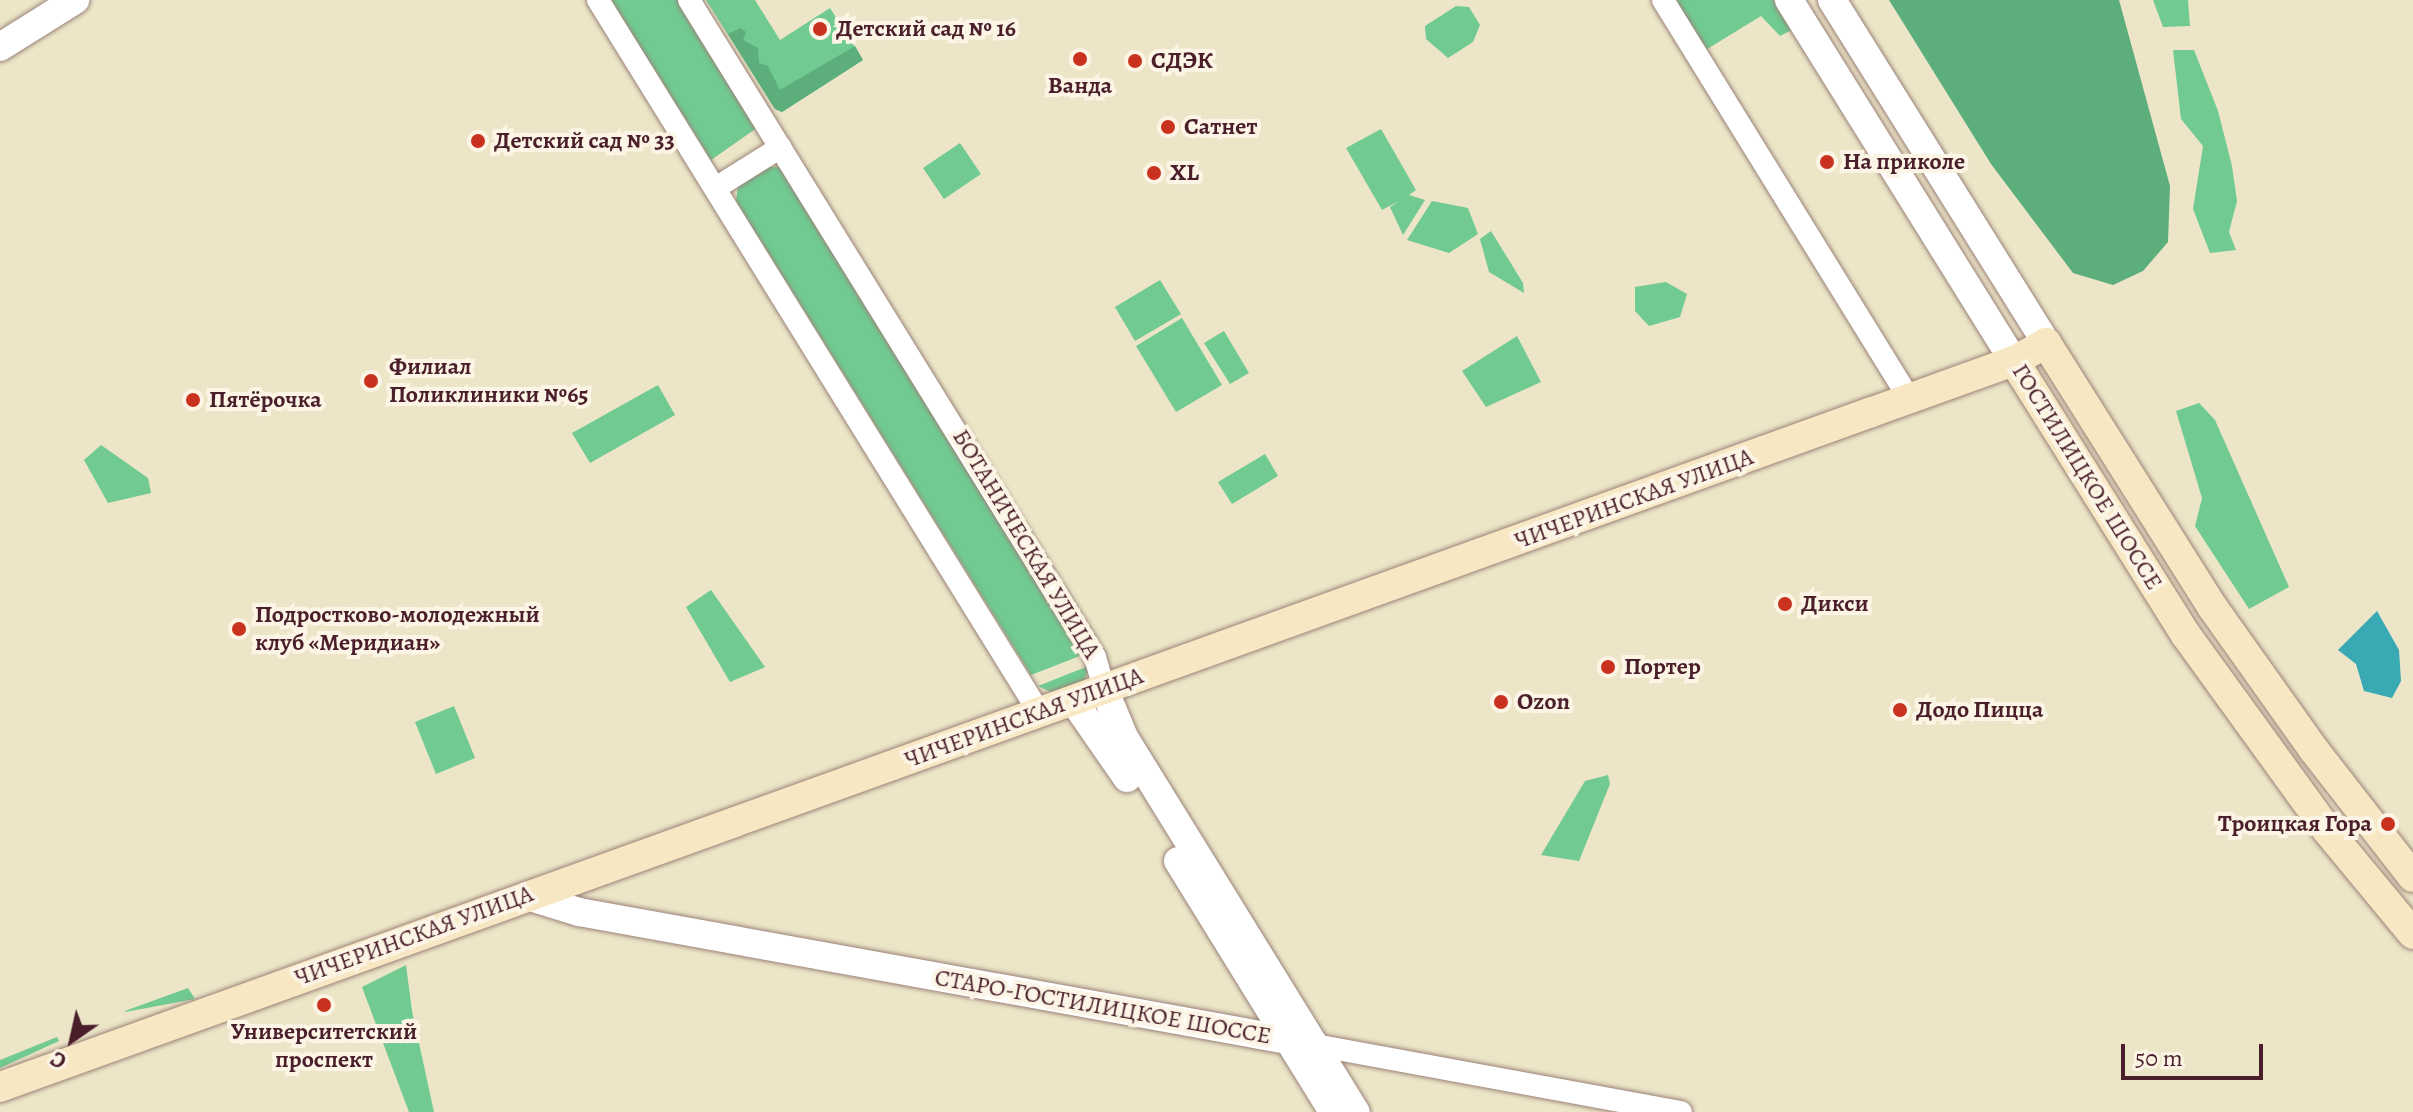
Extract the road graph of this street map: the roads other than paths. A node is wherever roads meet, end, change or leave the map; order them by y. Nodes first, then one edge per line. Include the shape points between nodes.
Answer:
1 (75, 0) edge
2 (598, 0) edge
3 (689, 0) edge
4 (1663, 0) edge
5 (1789, 0) edge
6 (1832, 0) edge
7 (0, 47) edge
8 (781, 147) junction
9 (717, 187) junction
10 (2046, 343) junction
11 (2014, 361) junction
12 (1909, 399) junction
13 (1104, 689) junction
14 (1073, 700) junction
15 (1039, 712) junction
16 (2413, 877) edge
17 (527, 896) junction
18 (2409, 922) edge
19 (1302, 1044) junction
20 (0, 1087) edge
21 (1333, 1112) edge
22 (1356, 1112) edge
23 (1681, 1112) edge

1 - 7 street
2 - 9 street
3 - 8 street, БОТАНИЧЕСКАЯ УЛИЦА
4 - 12 street
5 - 11 street, ГОСТИЛИЦКОЕ ШОССЕ
6 - 10 street, ГОСТИЛИЦКОЕ ШОССЕ
8 - 9 street
8 - 13 street, БОТАНИЧЕСКАЯ УЛИЦА via 1095,657
9 - 15 street
10 - 11 main road, ЧИЧЕРИНСКАЯ УЛИЦА
10 - 16 main road, ГОСТИЛИЦКОЕ ШОССЕ via 2213,608
11 - 12 main road, ЧИЧЕРИНСКАЯ УЛИЦА
11 - 18 main road, ГОСТИЛИЦКОЕ ШОССЕ via 2186,635 2327,830
12 - 13 main road, ЧИЧЕРИНСКАЯ УЛИЦА
13 - 14 main road, ЧИЧЕРИНСКАЯ УЛИЦА
13 - 19 street, БОТАНИЧЕСКАЯ УЛИЦА via 1124,737
14 - 15 main road, ЧИЧЕРИНСКАЯ УЛИЦА
14 - 19 street, БОТАНИЧЕСКАЯ УЛИЦА
15 - 17 main road, ЧИЧЕРИНСКАЯ УЛИЦА
17 - 19 street, СТАРО-ГОСТИЛИЦКОЕ ШОССЕ via 579,912
17 - 20 main road, ЧИЧЕРИНСКАЯ УЛИЦА
19 - 21 street, БОТАНИЧЕСКАЯ УЛИЦА
19 - 22 street, БОТАНИЧЕСКАЯ УЛИЦА
19 - 23 street, СТАРО-ГОСТИЛИЦКОЕ ШОССЕ

